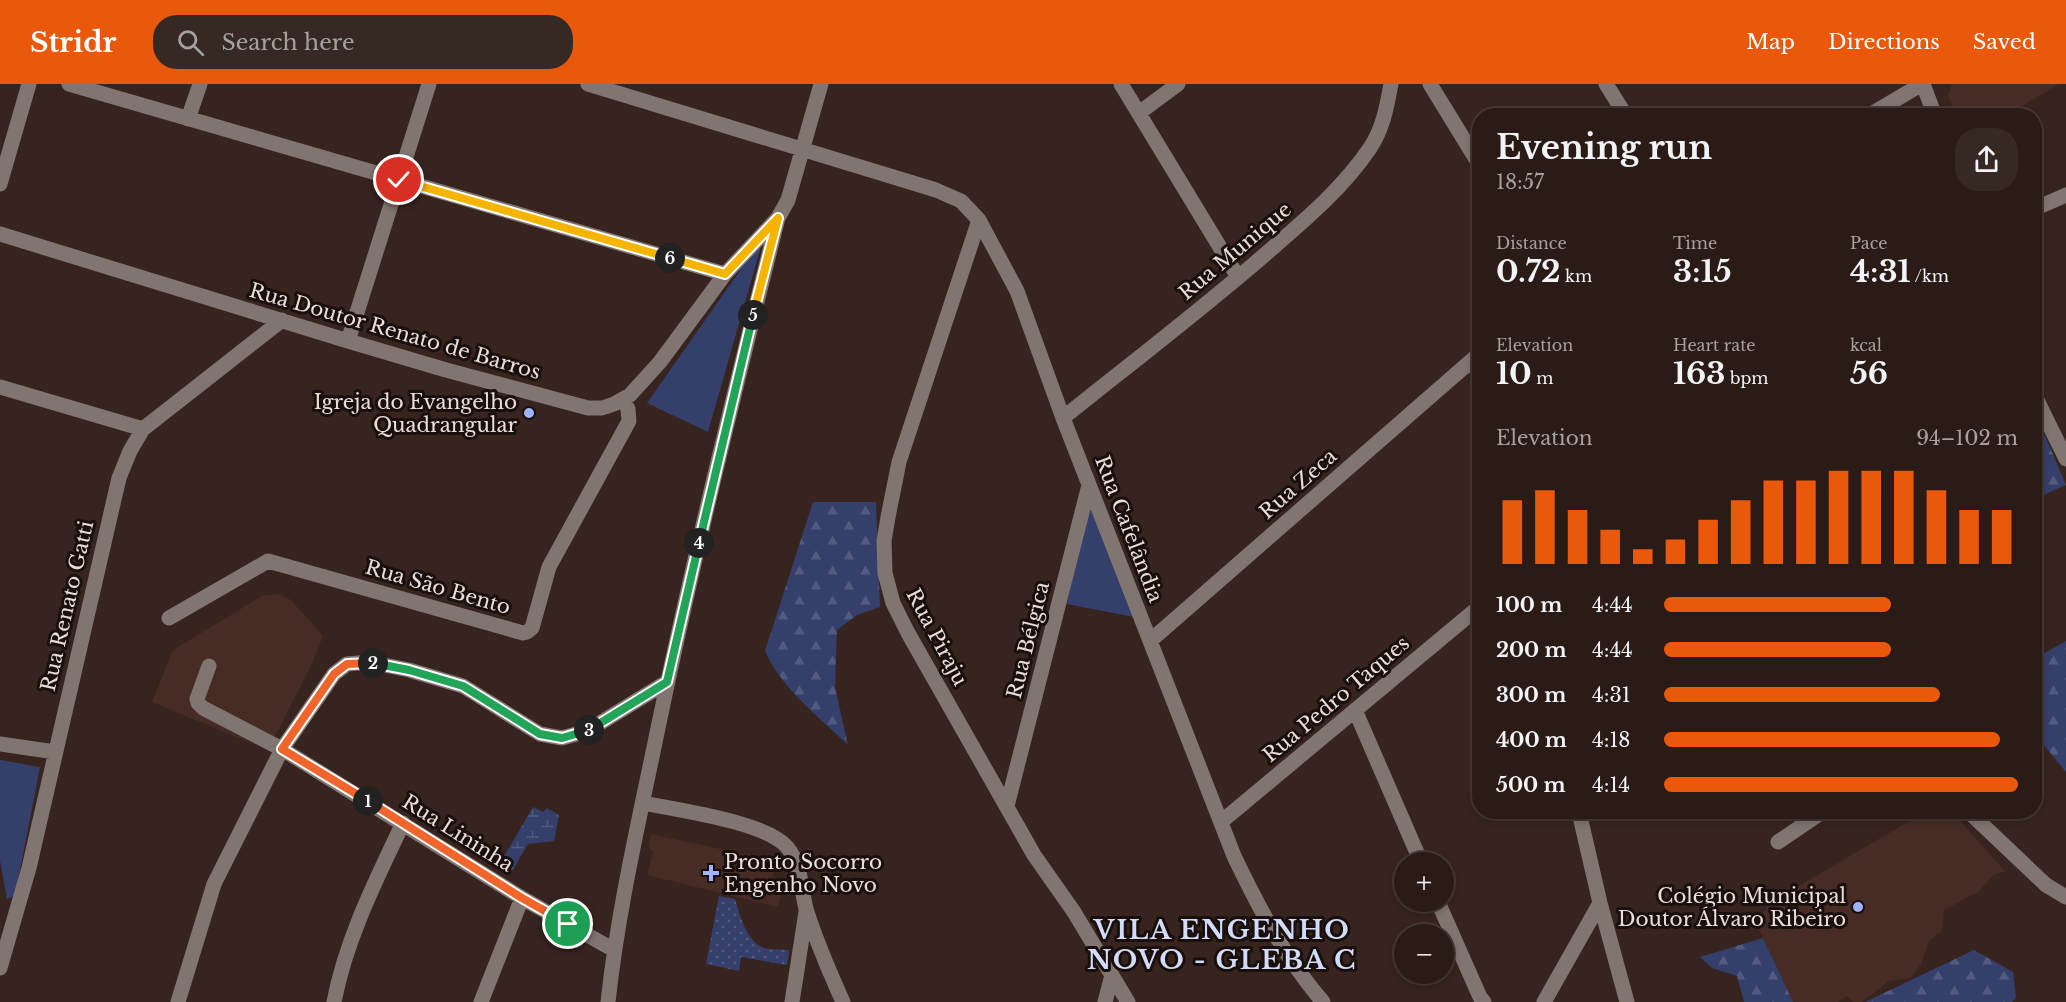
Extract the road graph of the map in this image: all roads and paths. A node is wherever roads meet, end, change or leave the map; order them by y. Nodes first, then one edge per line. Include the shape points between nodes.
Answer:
1 (29, 84) edge
2 (69, 84) edge
3 (200, 84) edge
4 (429, 84) edge
5 (588, 84) edge
6 (821, 84) edge
7 (1122, 84) edge
8 (1178, 84) edge
9 (1391, 84) edge
10 (1430, 84) edge
11 (1606, 84) edge
12 (1923, 84) edge
13 (1621, 108) edge
14 (1882, 108) edge
15 (1932, 108) edge
16 (1139, 114) junction
17 (188, 119) junction
18 (802, 150) junction
19 (1472, 153) edge
20 (399, 180) junction
21 (0, 184) edge
22 (2066, 195) edge
23 (2042, 206) edge
24 (778, 218) junction
25 (979, 220) junction
26 (0, 234) edge
27 (725, 274) junction
28 (1238, 277) junction
29 (282, 320) junction
30 (348, 341) junction
31 (1472, 359) edge
32 (0, 387) edge
33 (623, 400) junction
34 (2042, 410) edge
35 (1063, 418) junction
36 (143, 429) junction
37 (2066, 459) edge
38 (1089, 485) junction
39 (1472, 613) edge
40 (169, 618) dead end
41 (1150, 641) junction
42 (209, 666) dead end
43 (667, 682) junction
44 (1355, 711) junction
45 (0, 744) edge
46 (282, 749) junction
47 (55, 752) junction
48 (643, 803) junction
49 (1007, 806) junction
50 (1581, 819) edge
51 (1812, 819) edge
52 (1976, 819) edge
53 (1221, 822) junction
54 (404, 823) junction
55 (1778, 842) dead end
56 (1417, 852) edge
57 (2066, 897) edge
58 (522, 898) junction
59 (1600, 903) junction
60 (806, 909) junction
61 (1442, 912) edge
62 (614, 950) junction
63 (0, 968) edge
64 (1112, 975) junction
65 (178, 1002) edge
66 (334, 1002) edge
67 (481, 1002) edge
68 (608, 1002) edge
69 (792, 1002) edge
70 (843, 1002) edge
71 (1105, 1002) edge
72 (1128, 1002) edge
73 (1323, 1002) edge
74 (1484, 1002) edge
75 (1544, 1002) edge
76 (1627, 1002) edge

1 - 21 street
2 - 17 street
3 - 17 street
4 - 20 street
5 - 18 street, Rua Cafelândia
6 - 18 street
7 - 16 street
8 - 16 street
9 - 28 street, Rua Munique via 1380,130 1346,180
10 - 19 street
11 - 13 street
12 - 14 street
12 - 15 street
16 - 28 street
17 - 20 street
18 - 24 street via 788,200
18 - 25 street, Rua Cafelândia via 936,190 961,201
20 - 27 street
20 - 30 street
22 - 23 street
24 - 27 street, Rua Doutor Renato de Barros
24 - 43 street
25 - 35 street, Rua Cafelândia via 1017,291
25 - 49 street, Rua Piraju via 899,462 884,541 885,573 893,603 908,633
26 - 29 street, Rua Doutor Renato de Barros
27 - 33 street, Rua Doutor Renato de Barros via 653,371
28 - 35 street, Rua Munique
29 - 30 street, Rua Doutor Renato de Barros
29 - 36 street, Rua Renato Gatti
30 - 33 street, Rua Doutor Renato de Barros via 588,408 602,408
31 - 41 street, Rua Zeca
32 - 36 street
33 - 40 street, Rua São Bento via 629,421 549,567 532,628 527,632 268,561
34 - 37 street
35 - 38 street, Rua Cafelândia
36 - 47 street, Rua Renato Gatti via 119,478
38 - 41 street, Rua Cafelândia
38 - 49 street, Rua Bélgica
39 - 44 street, Rua Pedro Taques
41 - 53 street, Rua Cafelândia
42 - 46 street, Rua Lininha via 198,703
43 - 46 street via 587,731 562,738 540,734 463,686 370,662 347,664 334,674
43 - 48 street
44 - 53 street, Rua Pedro Taques
44 - 56 street
45 - 47 street
46 - 54 street, Rua Lininha
46 - 65 street via 214,884
47 - 63 street, Rua Renato Gatti via 29,868
48 - 60 street via 770,834 786,846 796,861
48 - 62 street
49 - 64 street, Rua Piraju
50 - 59 street
51 - 55 street
52 - 57 street via 2046,885
53 - 73 street, Rua Cafelândia via 1262,914
54 - 58 street, Rua Lininha
54 - 66 street via 365,905
58 - 62 street, Rua Lininha
58 - 67 street
59 - 75 street
59 - 76 street
60 - 69 street
60 - 70 street
61 - 74 street
62 - 68 street
64 - 71 street
64 - 72 street, Rua Piraju

